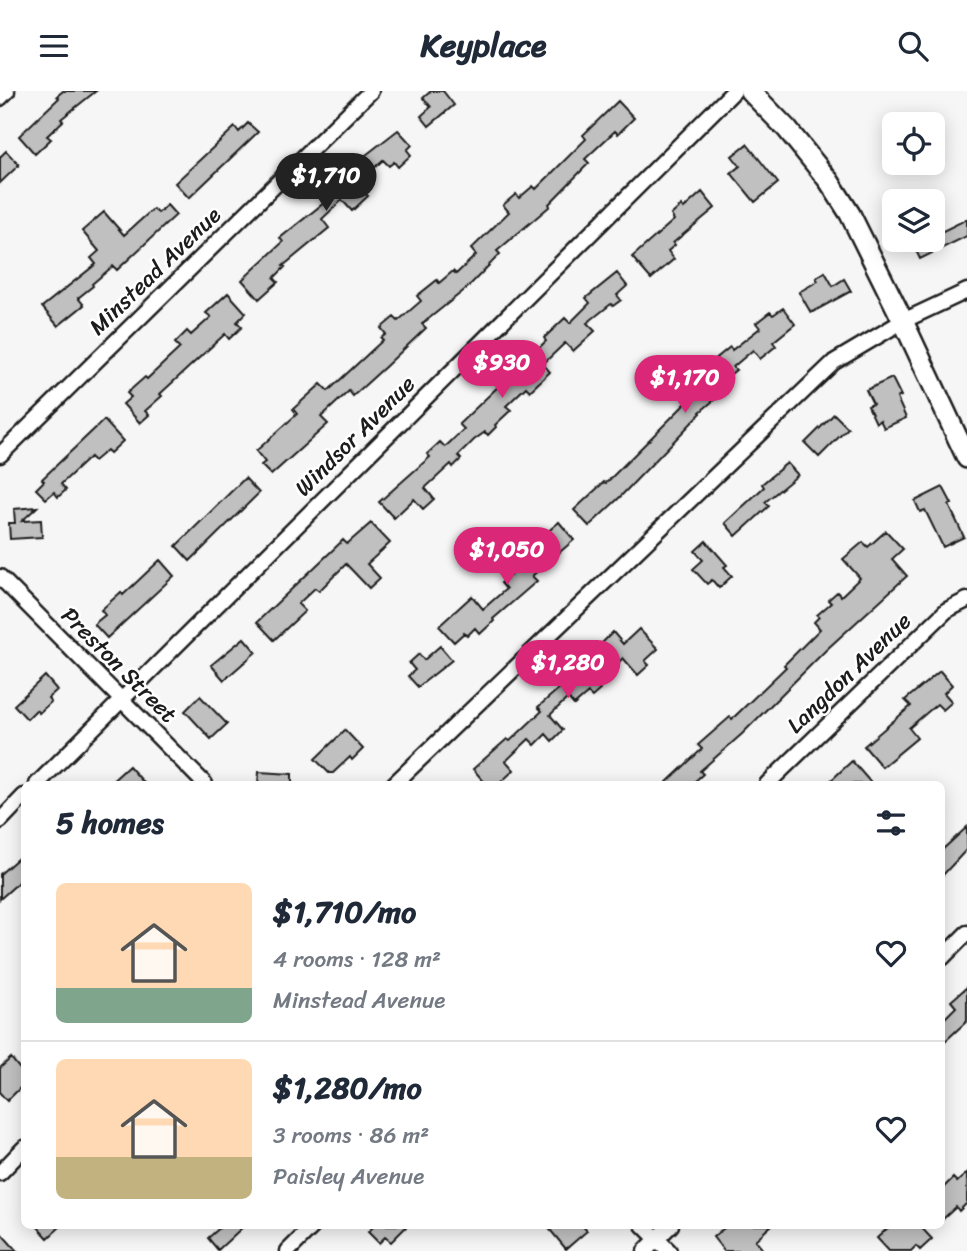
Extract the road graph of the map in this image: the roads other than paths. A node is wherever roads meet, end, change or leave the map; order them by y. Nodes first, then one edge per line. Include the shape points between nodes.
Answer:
1 (7, 91) edge
2 (371, 91) edge
3 (734, 91) edge
4 (750, 91) edge
5 (0, 97) edge
6 (967, 291) edge
7 (904, 321) junction
8 (0, 455) edge
9 (967, 457) edge
10 (0, 577) edge
11 (967, 600) edge
12 (122, 700) junction
13 (40, 781) edge
14 (202, 781) edge
15 (397, 781) edge
16 (770, 781) edge
17 (21, 799) edge
18 (0, 821) edge
19 (967, 933) edge
20 (945, 955) edge
21 (21, 1152) edge
22 (0, 1173) edge
23 (310, 1229) edge
24 (647, 1229) edge
25 (667, 1229) edge
26 (657, 1239) junction
27 (288, 1251) edge
28 (645, 1251) edge
29 (669, 1251) edge

1 - 5 street
2 - 8 street, Minstead Avenue
3 - 12 street, Windsor Avenue
4 - 7 street via 829,181
6 - 7 street
7 - 9 street
7 - 15 street via 834,362
10 - 12 street, Preston Street
11 - 16 street, Langdon Avenue via 947,610
12 - 13 street, Windsor Avenue
12 - 14 street, Preston Street
17 - 18 street
19 - 20 street
21 - 22 street
23 - 27 street
24 - 26 street
25 - 26 street
26 - 28 street
26 - 29 street

